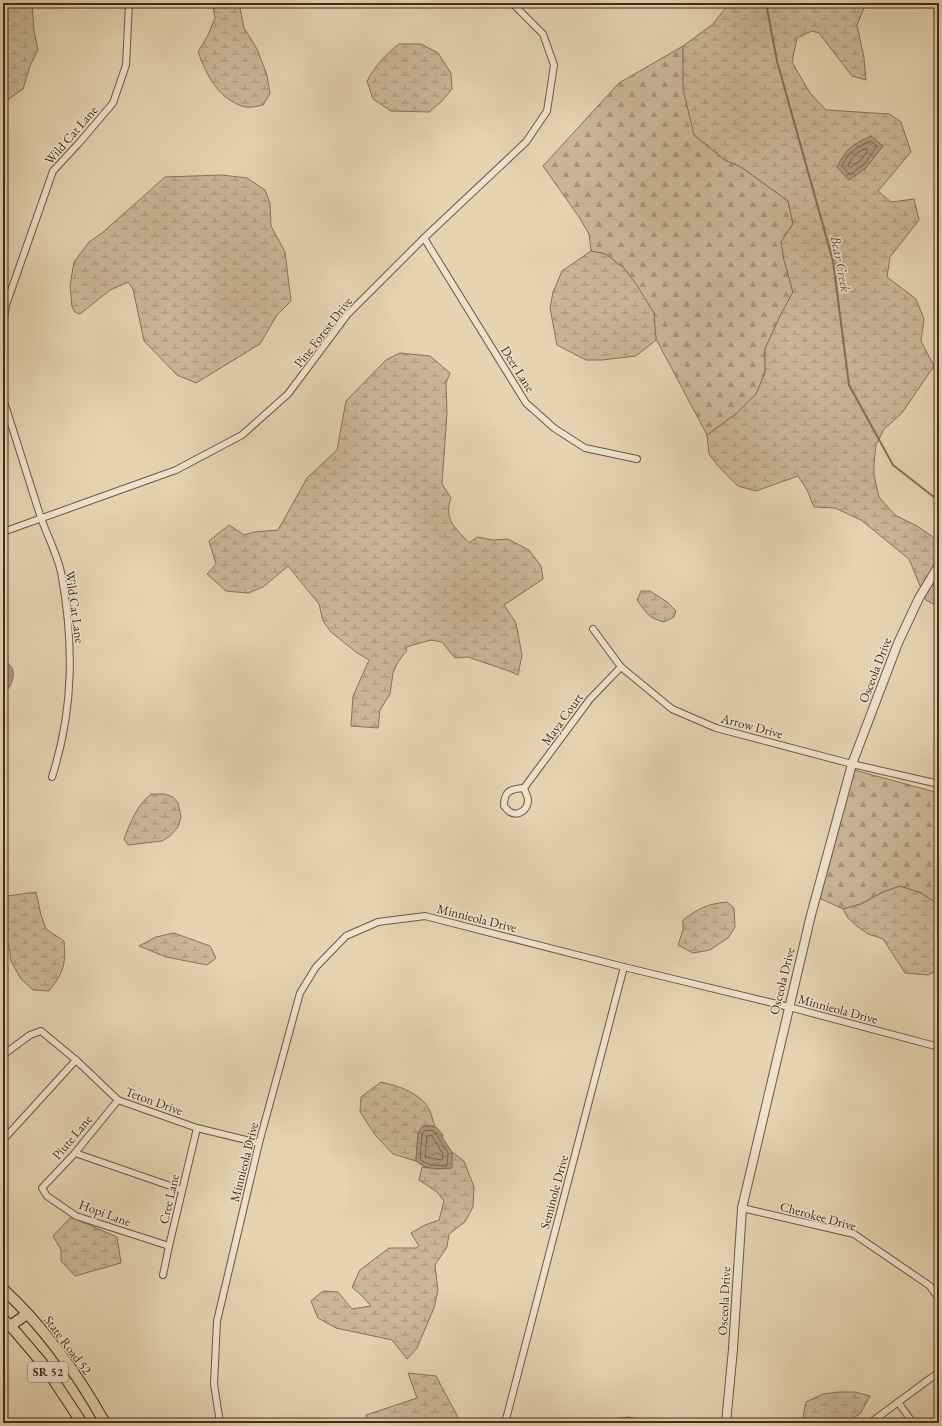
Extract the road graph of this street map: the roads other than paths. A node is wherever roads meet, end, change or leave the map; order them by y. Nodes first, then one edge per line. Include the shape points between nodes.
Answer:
1 (129, 3) edge
2 (512, 3) edge
3 (424, 238) junction
4 (3, 325) edge
5 (3, 399) edge
6 (637, 459) dead end
7 (42, 518) junction
8 (3, 532) edge
9 (939, 565) edge
10 (593, 629) dead end
11 (621, 667) junction
12 (852, 764) junction
13 (52, 777) dead end
14 (939, 784) edge
15 (524, 788) junction
16 (624, 967) junction
17 (789, 1007) junction
18 (939, 1047) edge
19 (3, 1055) edge
20 (76, 1060) junction
21 (118, 1100) junction
22 (197, 1128) junction
23 (3, 1140) edge
24 (259, 1143) junction
25 (75, 1153) junction
26 (42, 1188) joint
27 (182, 1190) junction
28 (742, 1208) junction
29 (169, 1246) junction
30 (163, 1275) dead end
31 (3, 1289) edge
32 (939, 1299) edge
33 (27, 1314) junction
34 (6, 1322) edge
35 (939, 1372) edge
36 (898, 1402) junction
37 (82, 1423) edge
38 (105, 1423) edge
39 (220, 1423) edge
40 (505, 1423) edge
41 (726, 1423) edge
42 (870, 1423) edge
43 (913, 1423) edge

1 - 4 street, Wild Cat Lane via 126,64 113,103 53,171 6,305
2 - 3 street, Pine Forest Drive via 543,34 554,65 547,111 526,142
3 - 6 street, Deer Lane via 526,403 554,428 585,448
3 - 7 street, Pine Forest Drive via 347,315 288,394 242,435 176,470
5 - 7 street, Wild Cat Lane
7 - 8 street, Pine Forest Drive
7 - 13 street, Wild Cat Lane via 61,571 71,663 63,738
9 - 12 street, Osceola Drive via 919,598 898,643
10 - 11 street, Arrow Drive
11 - 12 street, Arrow Drive via 672,708 716,728
11 - 15 street, Maya Court via 590,699
12 - 14 street, Arrow Drive
12 - 17 street, Osceola Drive
15 - 15 street via 528,800 527,807 516,814 509,812 504,806 504,796 515,788
16 - 17 street, Minnieola Drive
16 - 24 street, Minnieola Drive via 425,916 378,922 346,936 316,967 300,993
16 - 40 street, Seminole Drive
17 - 18 street, Minnieola Drive
17 - 28 street, Osceola Drive
19 - 20 street, Teton Drive via 30,1035 42,1031
20 - 21 street, Teton Drive
20 - 23 street
21 - 22 street, Teton Drive
21 - 25 street, Piute Lane
22 - 24 street, Teton Drive
22 - 27 street, Cree Lane
24 - 39 street, Minnieola Drive via 218,1321 214,1384
25 - 26 street, Piute Lane
25 - 27 street
26 - 29 street, Hopi Lane via 47,1196 76,1216
27 - 29 street, Cree Lane
28 - 32 street, Cherokee Drive via 854,1234 930,1286
28 - 41 street, Osceola Drive via 734,1343
29 - 30 street, Cree Lane
31 - 33 main road, State Road 52 / SR 52
33 - 34 main road
33 - 38 main road, State Road 52 / SR 52 via 60,1354
34 - 37 main road, SR 52 via 42,1364
35 - 36 street
36 - 42 street
36 - 43 street

